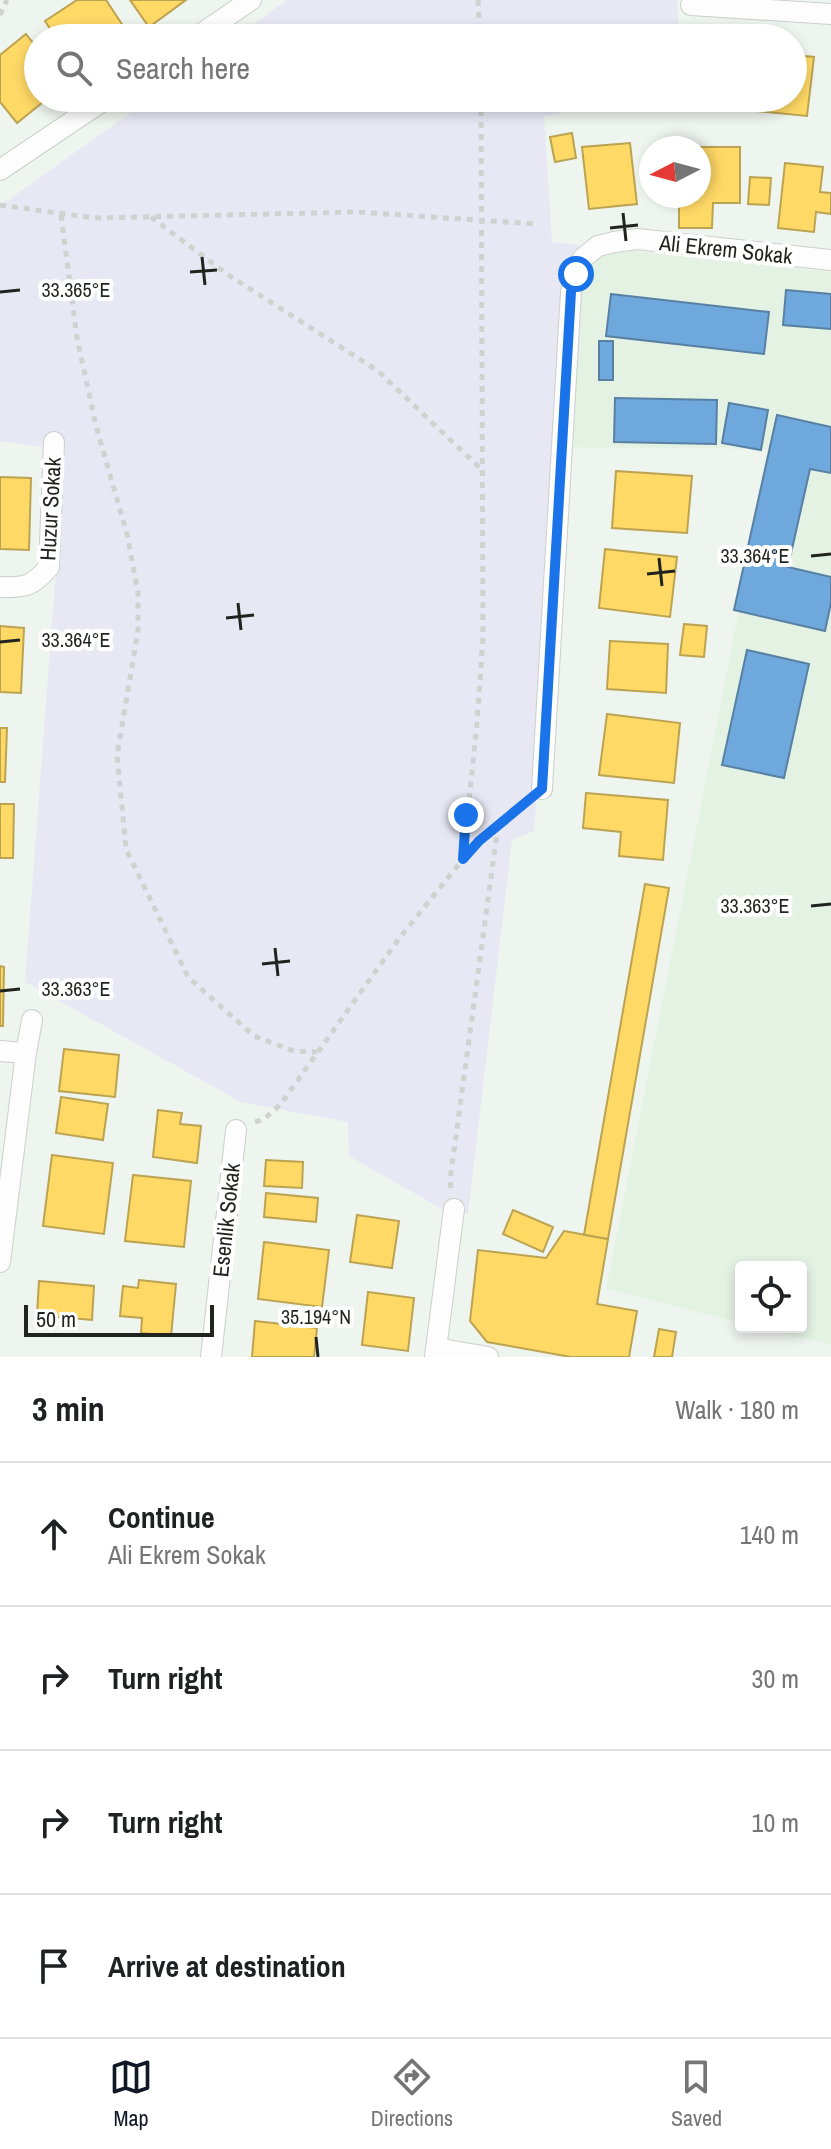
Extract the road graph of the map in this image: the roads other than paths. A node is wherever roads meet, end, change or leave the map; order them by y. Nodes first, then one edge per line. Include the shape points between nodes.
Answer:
1 (251, 0) edge
2 (691, 5) dead end
3 (831, 14) edge
4 (216, 24) edge
5 (86, 112) edge
6 (0, 170) edge
7 (831, 260) edge
8 (54, 442) dead end
9 (0, 587) edge
10 (542, 789) road end
11 (32, 1020) dead end
12 (0, 1051) edge
13 (26, 1053) junction
14 (236, 1130) road end
15 (454, 1209) road end
16 (0, 1262) edge
17 (436, 1353) edge
18 (211, 1357) edge
19 (488, 1357) edge

1 - 4 street
2 - 3 street
5 - 6 street
7 - 10 street, Ali Ekrem Sokak via 637,239 598,246 583,258 571,292
8 - 9 street, Huzur Sokak via 49,567 37,581 20,588
11 - 13 street
12 - 13 street
13 - 16 street
14 - 18 street, Esenlik Sokak
15 - 17 street
17 - 19 street

